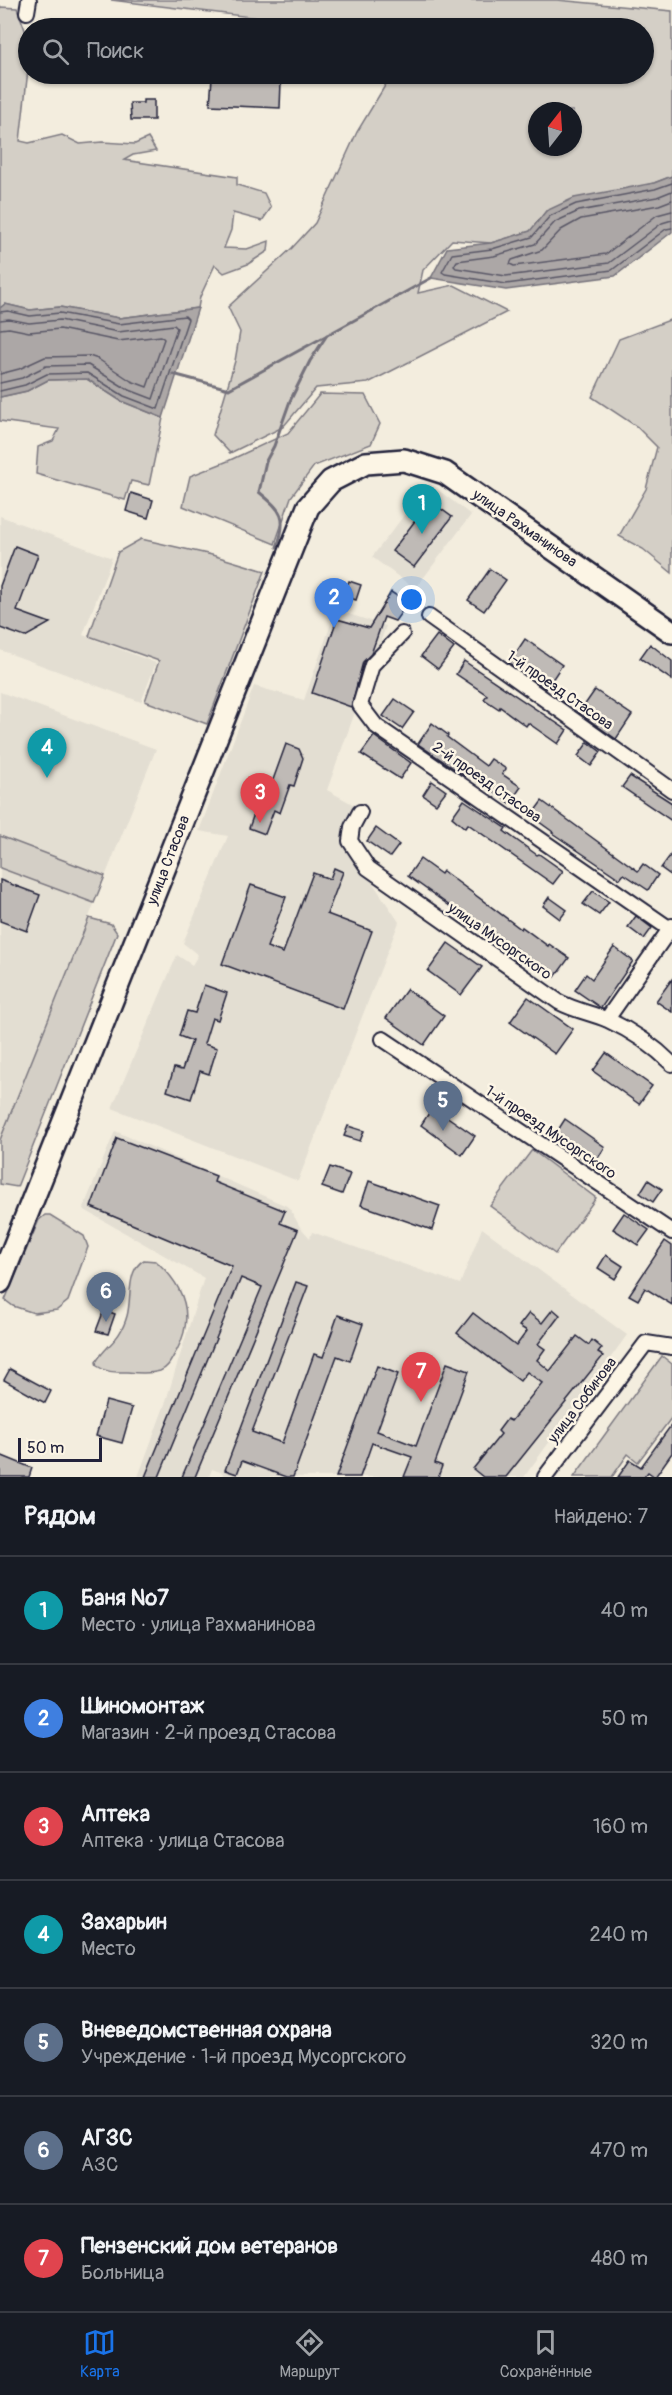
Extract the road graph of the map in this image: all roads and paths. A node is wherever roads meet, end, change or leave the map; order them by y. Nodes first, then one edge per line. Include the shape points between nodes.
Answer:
1 (366, 463) joint
2 (429, 617) dead end
3 (672, 632) edge
4 (402, 634) dead end
5 (672, 790) edge
6 (360, 812) dead end
7 (671, 928) edge
8 (607, 1020) junction
9 (383, 1039) dead end
10 (672, 1064) edge
11 (672, 1232) edge
12 (0, 1282) edge
13 (672, 1347) edge
14 (545, 1477) edge

1 - 3 main road, улица Рахманинова via 404,460 445,473
1 - 12 main road, улица Стасова via 331,482 308,507
2 - 5 street, 1-й проезд Стасова
4 - 7 street, 2-й проезд Стасова via 372,665 360,705 376,726
6 - 8 street, улица Мусоргского via 350,841 368,868 559,1002
7 - 8 street
8 - 10 street, улица Мусоргского via 648,1043
9 - 11 street, 1-й проезд Мусоргского
13 - 14 street, улица Собинова via 646,1343

